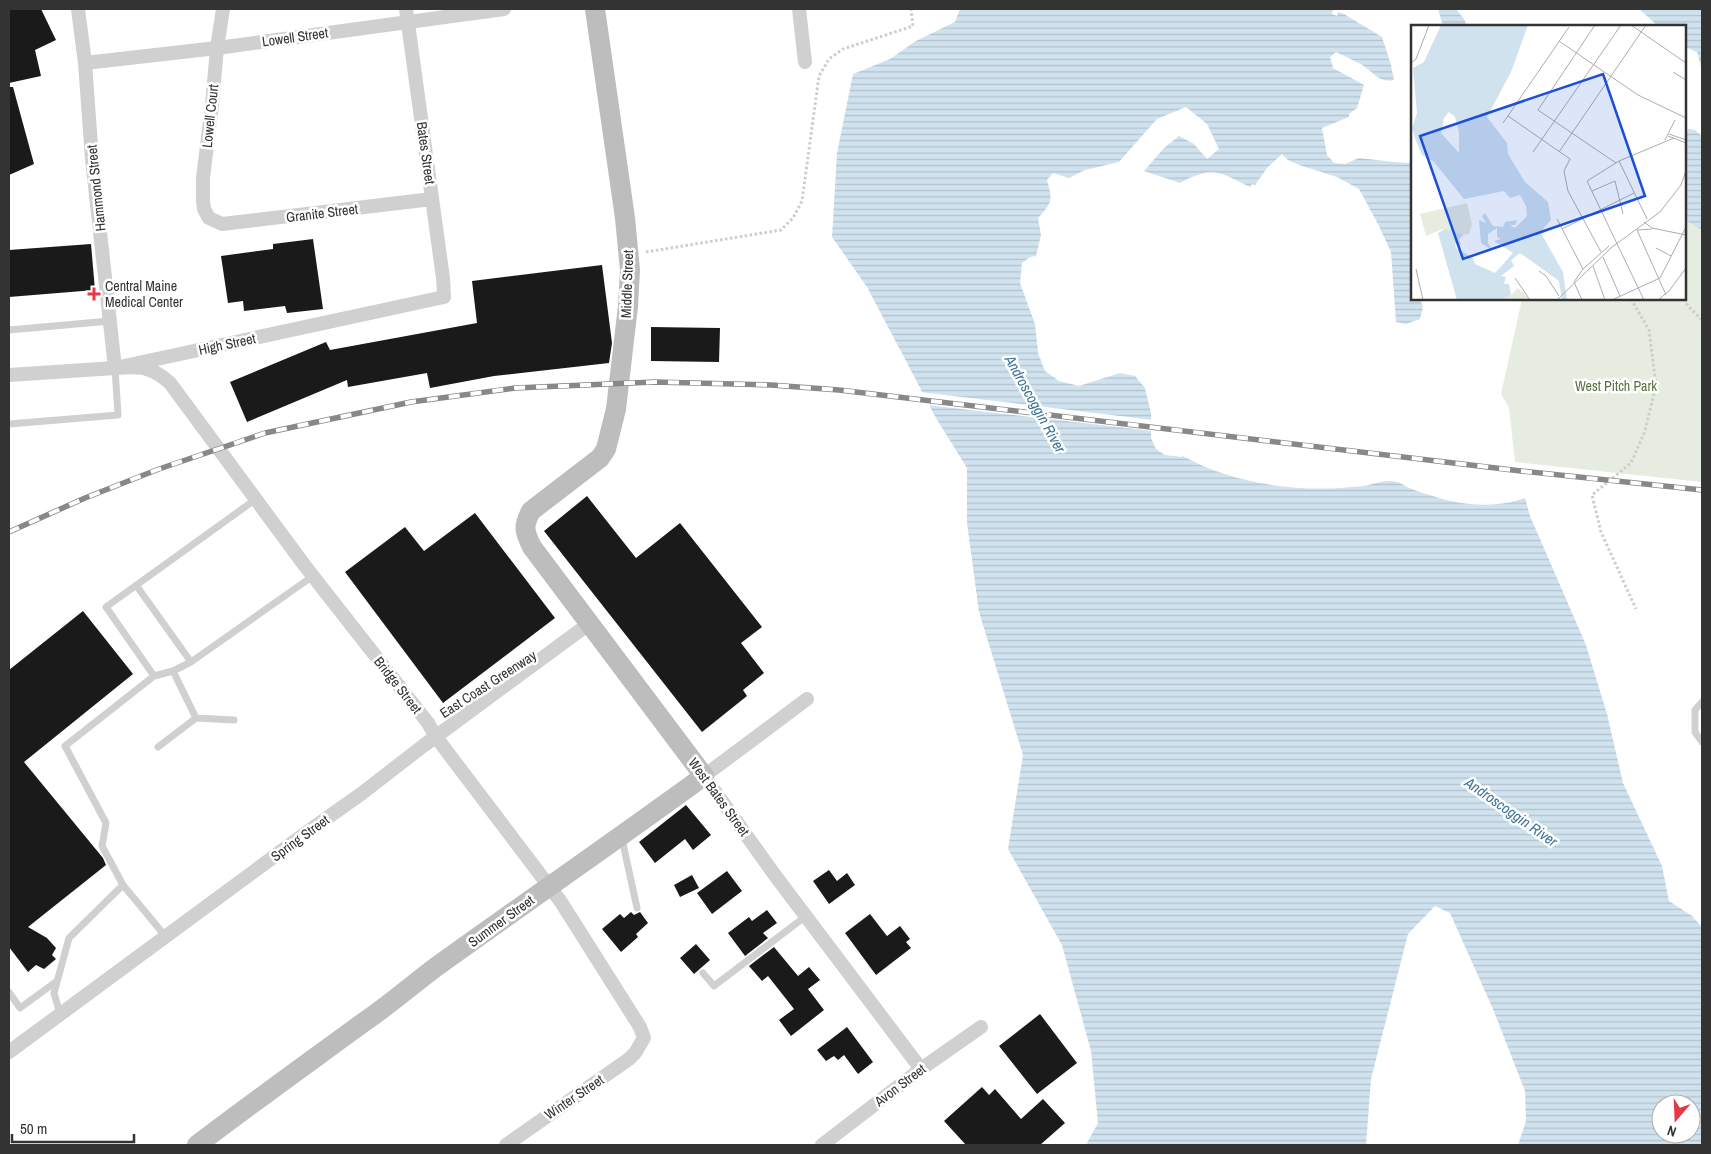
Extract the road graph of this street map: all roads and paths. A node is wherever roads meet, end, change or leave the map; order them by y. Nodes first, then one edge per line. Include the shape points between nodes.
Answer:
1 (78, 9) edge
2 (223, 9) edge
3 (504, 9) edge
4 (595, 9) edge
5 (799, 9) edge
6 (911, 9) edge
7 (407, 16) edge
8 (217, 48) junction
9 (805, 62) dead end
10 (85, 63) junction
11 (432, 199) junction
12 (211, 220) joint
13 (630, 255) junction
14 (444, 297) joint
15 (1632, 300) edge
16 (1685, 300) edge
17 (1702, 320) edge
18 (110, 321) junction
19 (9, 330) edge
20 (115, 368) junction
21 (9, 375) edge
22 (9, 424) edge
23 (256, 499) junction
24 (525, 522) joint
25 (313, 576) junction
26 (136, 585) junction
27 (1636, 609) dead end
28 (590, 623) junction
29 (191, 662) junction
30 (173, 671) junction
31 (154, 676) junction
32 (807, 699) dead end
33 (1702, 702) edge
34 (196, 718) junction
35 (234, 720) dead end
36 (436, 737) junction
37 (1702, 742) edge
38 (158, 747) dead end
39 (704, 776) junction
40 (622, 836) junction
41 (123, 885) junction
42 (549, 886) junction
43 (637, 908) dead end
44 (806, 916) junction
45 (166, 937) junction
46 (703, 973) dead end
47 (58, 980) junction
48 (9, 992) edge
49 (60, 1014) junction
50 (981, 1027) dead end
51 (640, 1045) joint
52 (9, 1052) edge
53 (921, 1069) junction
54 (197, 1145) edge
55 (506, 1145) edge
56 (822, 1145) edge

1 - 10 street, Hammond Street
2 - 8 street, Lowell Court
3 - 7 street, Lowell Street
4 - 13 street, Middle Street
5 - 9 street
6 - 13 path via 913,26 843,49 829,59 819,76 802,201 793,218 781,230
7 - 8 street, Lowell Street
7 - 11 street, Bates Street
8 - 10 street, Lowell Street
8 - 12 street, Lowell Court via 203,178 204,209
10 - 18 street, Hammond Street
11 - 12 street, Granite Street via 222,224
11 - 14 street, Bates Street
13 - 24 street, Middle Street via 628,306 616,409 606,448 600,458 531,511
14 - 20 street, High Street
15 - 27 path via 1649,330 1656,385 1645,431 1631,463 1592,495 1601,532
16 - 17 path
18 - 19 lane
18 - 20 street, Hammond Street
20 - 21 street, High Street
20 - 22 lane via 118,415
20 - 23 street, Bridge Street via 135,366 154,371 170,383
23 - 25 street, Bridge Street
23 - 26 lane
24 - 28 street, West Bates Street via 525,534 532,547
25 - 29 lane
25 - 36 street, Bridge Street
26 - 29 lane
26 - 31 lane via 106,607
28 - 36 street, Spring Street
28 - 39 street, West Bates Street
29 - 30 lane
30 - 31 lane
30 - 34 lane
31 - 41 lane via 65,746 106,823 102,846
32 - 39 street, Summer Street
33 - 37 lane via 1695,710 1695,732
34 - 35 lane
34 - 38 lane
36 - 42 street, Bridge Street
36 - 45 street, Spring Street
39 - 40 street, Summer Street
39 - 44 street, West Bates Street
40 - 42 street, Summer Street
40 - 43 lane
41 - 45 lane
41 - 47 lane via 69,938
42 - 51 street, Bridge Street via 640,1027 644,1038
42 - 54 street, Summer Street
44 - 46 lane via 714,986
44 - 53 street, West Bates Street
45 - 49 street, Spring Street
47 - 48 lane via 20,1008
47 - 49 lane via 54,993
49 - 52 street, Spring Street
50 - 53 street, Avon Street
51 - 55 street, Winter Street via 635,1053 606,1076
53 - 56 street, Avon Street

